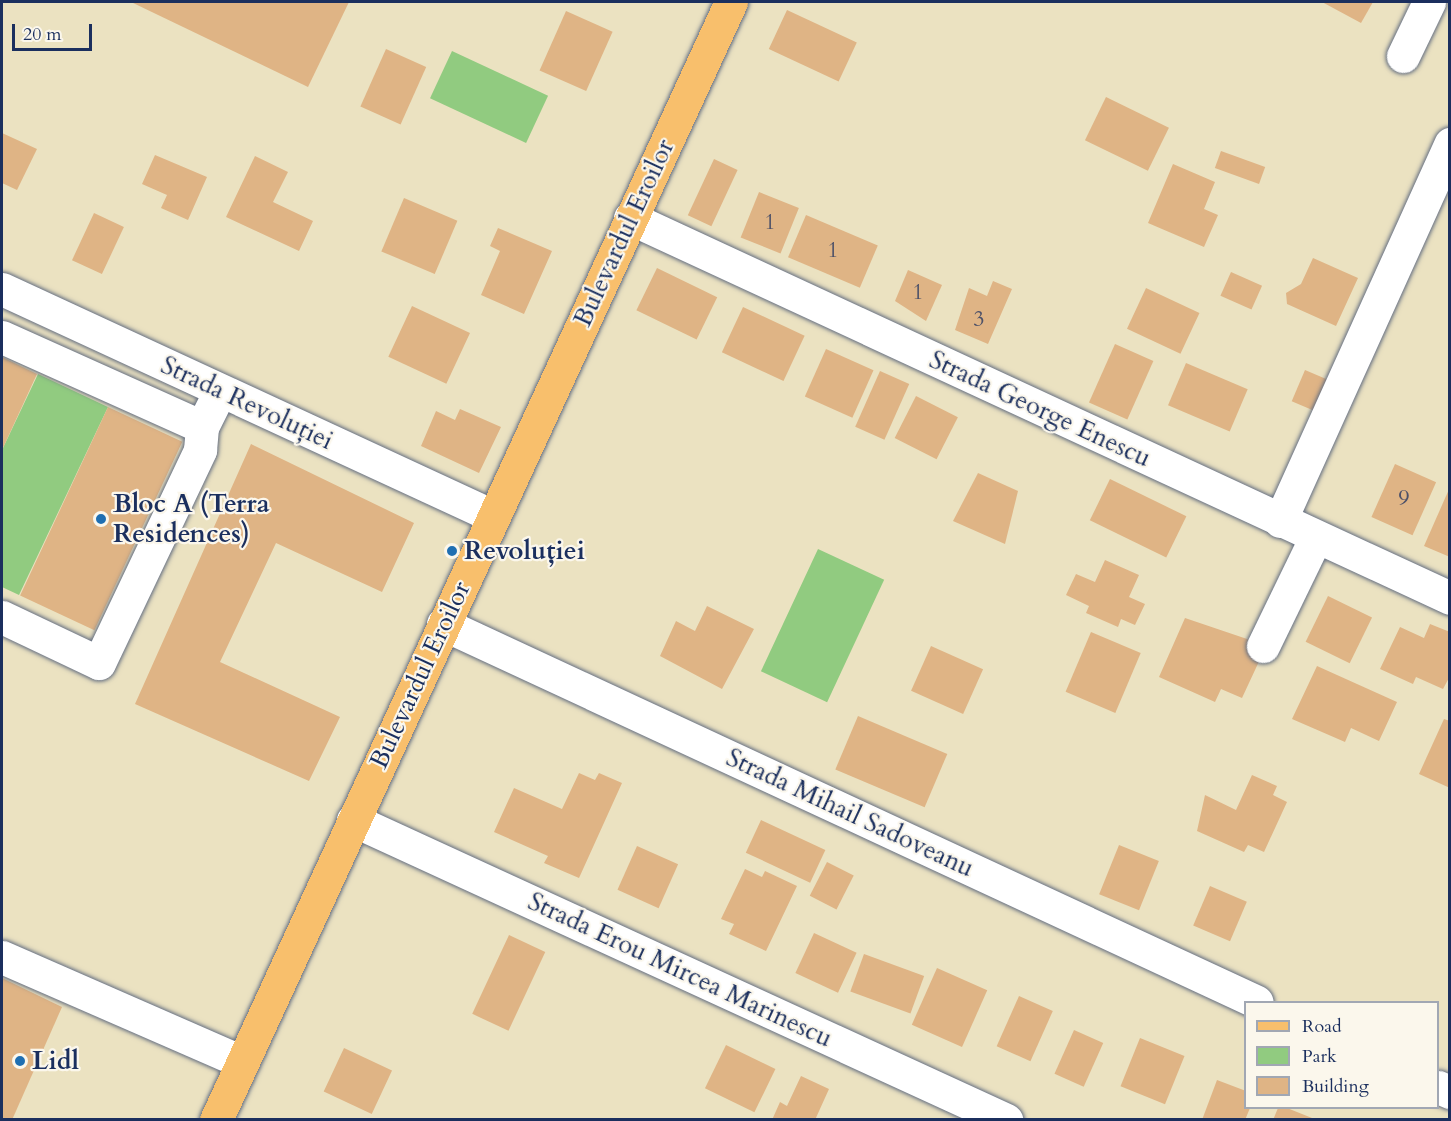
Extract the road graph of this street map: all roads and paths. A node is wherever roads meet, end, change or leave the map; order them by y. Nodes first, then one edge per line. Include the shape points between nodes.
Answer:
1 (731, 2) edge
2 (1429, 2) edge
3 (1403, 56) dead end
4 (1449, 144) edge
5 (630, 218) junction
6 (2, 290) edge
7 (2, 337) edge
8 (220, 392) junction
9 (202, 427) junction
10 (493, 516) junction
11 (1280, 521) junction
12 (1316, 537) junction
13 (1449, 598) edge
14 (2, 617) edge
15 (443, 624) junction
16 (1263, 646) dead end
17 (353, 820) junction
18 (2, 957) edge
19 (1255, 1001) edge
20 (242, 1062) junction
21 (216, 1119) edge
22 (1006, 1119) edge

1 - 5 main road, Bulevardul Eroilor
2 - 3 street
4 - 11 street
5 - 10 main road, Bulevardul Eroilor
5 - 11 street, Strada George Enescu
6 - 8 street, Strada Revoluției
7 - 9 street
8 - 9 street
8 - 10 street, Strada Revoluției
9 - 14 street via 200,450 99,663
10 - 15 main road, Bulevardul Eroilor
11 - 12 street, Strada George Enescu
12 - 13 street, Strada George Enescu
12 - 16 street
15 - 17 main road, Bulevardul Eroilor
15 - 19 street, Strada Mihail Sadoveanu
17 - 20 main road, Bulevardul Eroilor
17 - 22 street, Strada Erou Mircea Marinescu
18 - 20 street
20 - 21 main road, Bulevardul Eroilor

